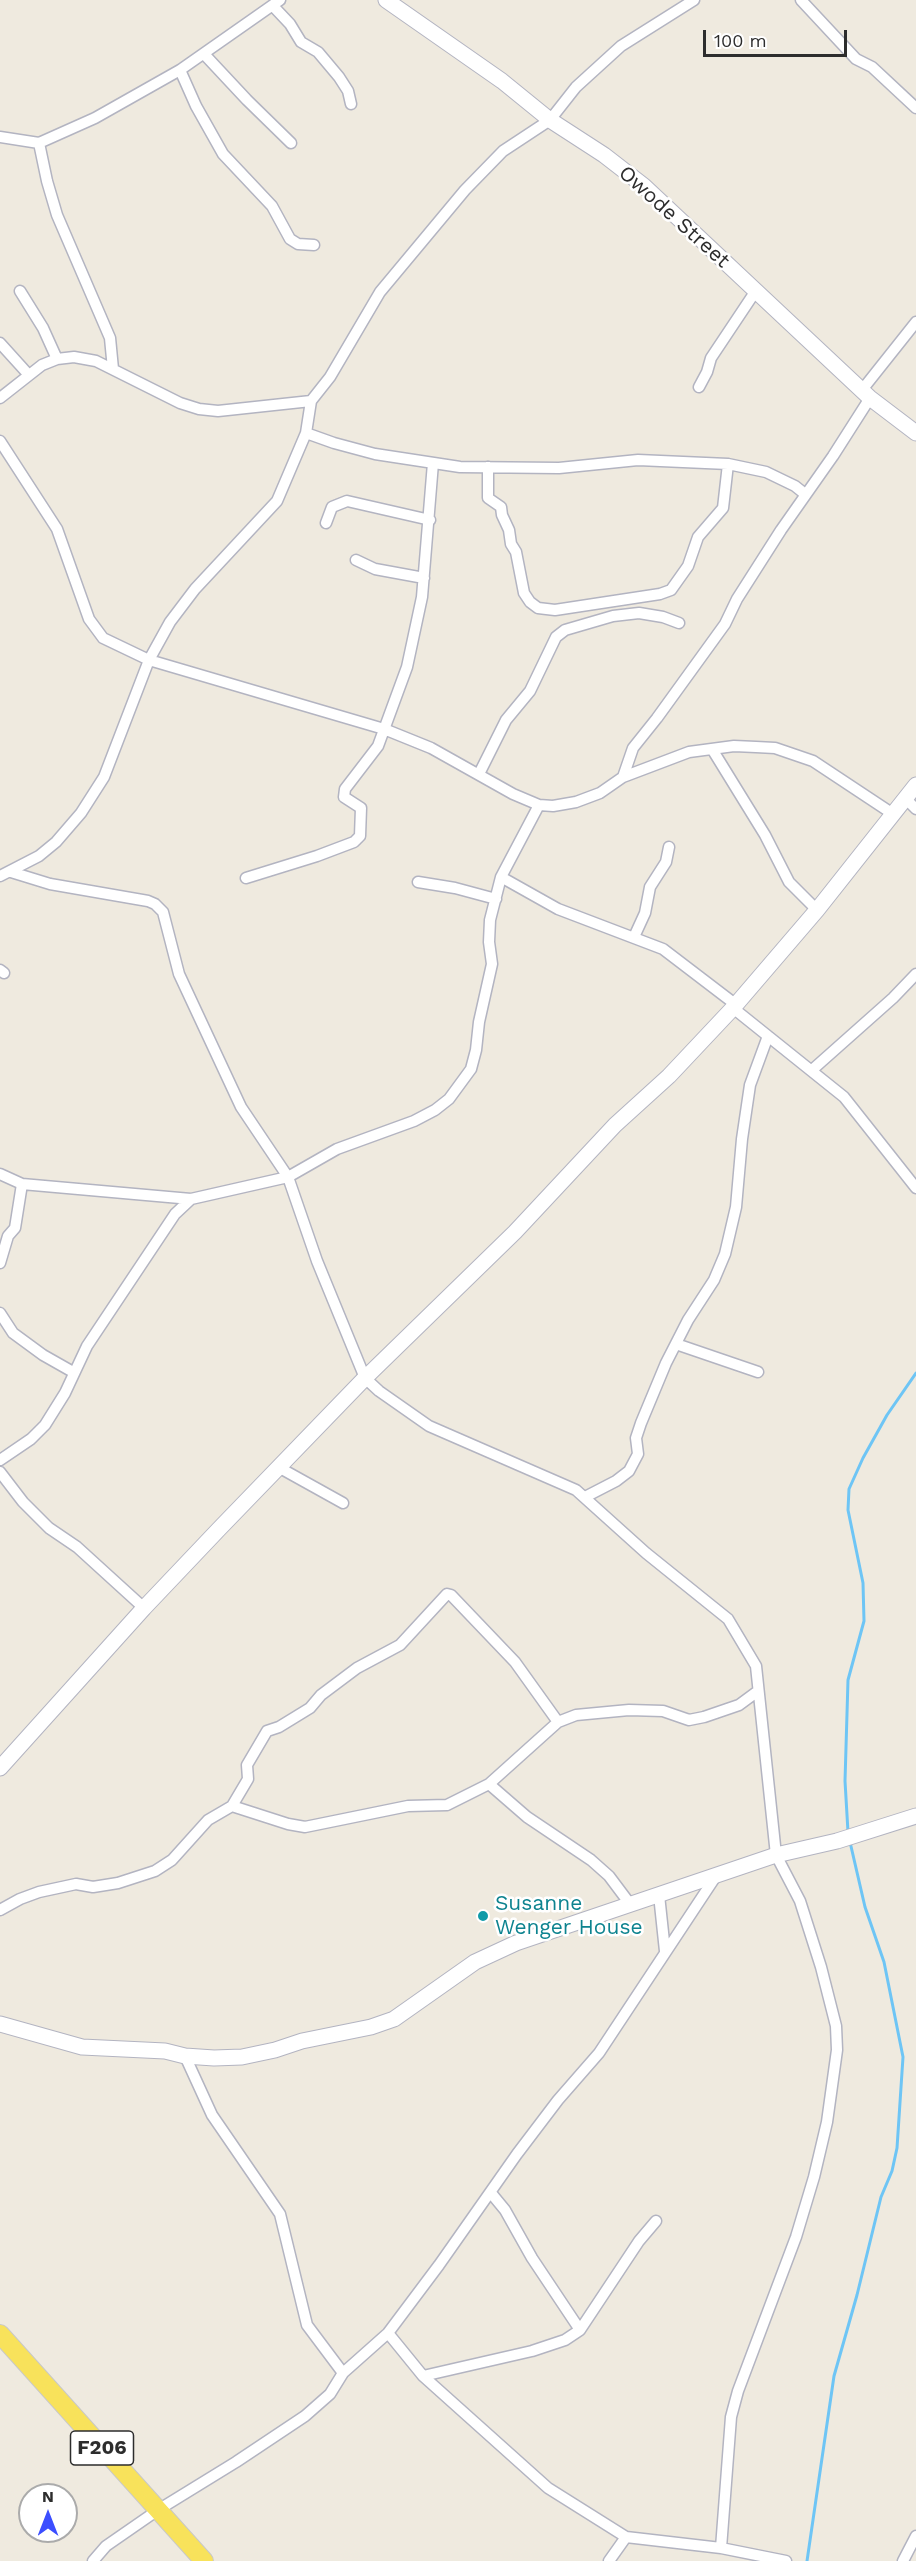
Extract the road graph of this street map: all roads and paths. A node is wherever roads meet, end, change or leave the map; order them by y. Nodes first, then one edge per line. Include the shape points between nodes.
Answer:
1 (386, 0) edge
2 (694, 0) edge
3 (801, 0) edge
4 (277, 3) edge
5 (204, 54) junction
6 (180, 70) junction
7 (351, 104) dead end
8 (916, 108) edge
9 (550, 120) junction
10 (0, 137) edge
11 (39, 143) junction
12 (291, 143) dead end
13 (314, 245) dead end
14 (20, 291) dead end
15 (755, 292) junction
16 (916, 322) edge
17 (0, 343) edge
18 (57, 359) junction
19 (113, 369) junction
20 (28, 374) junction
21 (699, 387) dead end
22 (866, 394) junction
23 (0, 398) edge
24 (310, 401) junction
25 (306, 433) junction
26 (916, 433) edge
27 (0, 441) edge
28 (433, 463) junction
29 (728, 464) junction
30 (488, 467) junction
31 (805, 494) junction
32 (430, 520) junction
33 (326, 523) dead end
34 (356, 560) dead end
35 (424, 578) junction
36 (679, 623) dead end
37 (149, 660) junction
38 (384, 729) junction
39 (712, 749) junction
40 (479, 774) junction
41 (623, 777) junction
42 (916, 784) edge
43 (911, 804) edge
44 (539, 805) junction
45 (893, 814) junction
46 (669, 847) dead end
47 (11, 872) junction
48 (0, 876) edge
49 (501, 877) junction
50 (246, 878) dead end
51 (418, 882) dead end
52 (496, 899) junction
53 (818, 910) junction
54 (634, 937) junction
55 (916, 974) edge
56 (734, 1006) junction
57 (768, 1036) junction
58 (812, 1070) junction
59 (0, 1174) edge
60 (288, 1178) junction
61 (22, 1184) junction
62 (916, 1188) edge
63 (191, 1199) junction
64 (0, 1263) edge
65 (0, 1313) edge
66 (676, 1344) junction
67 (73, 1372) junction
68 (758, 1372) dead end
69 (365, 1378) junction
70 (0, 1460) edge
71 (280, 1468) junction
72 (0, 1472) edge
73 (585, 1497) junction
74 (343, 1503) dead end
75 (144, 1608) junction
76 (758, 1692) junction
77 (558, 1722) junction
78 (0, 1768) edge
79 (489, 1784) junction
80 (232, 1806) junction
81 (916, 1816) edge
82 (776, 1855) junction
83 (716, 1876) junction
84 (659, 1895) junction
85 (630, 1904) junction
86 (0, 1910) edge
87 (665, 1951) junction
88 (0, 2024) edge
89 (185, 2056) junction
90 (491, 2193) junction
91 (656, 2221) dead end
92 (580, 2330) junction
93 (388, 2332) junction
94 (0, 2334) edge
95 (343, 2373) junction
96 (423, 2376) junction
97 (158, 2510) junction
98 (916, 2536) edge
99 (626, 2537) junction
100 (721, 2548) junction
101 (93, 2561) edge
102 (204, 2561) edge
103 (609, 2561) edge
104 (786, 2561) edge
105 (903, 2561) edge

1 - 9 main road, Owode Street via 502,81
2 - 9 street via 621,46 576,87
3 - 8 street via 856,59 872,67
4 - 5 street
4 - 7 street via 301,42 318,52 339,77
5 - 6 street
5 - 12 street
6 - 11 street via 95,118
6 - 13 street via 195,106 223,154 272,206 290,239
9 - 15 main road, Owode Street via 645,186
9 - 24 street via 503,151 465,190 380,292 335,369
10 - 11 street
11 - 19 street via 57,215 110,338
14 - 18 street
15 - 21 street via 711,358
15 - 22 main road, Owode Street
16 - 22 street
17 - 20 street
18 - 19 street via 74,357
18 - 20 street
19 - 24 street via 199,409 218,411
20 - 23 street
22 - 26 main road, Owode Street
22 - 31 street via 833,456
24 - 25 street
25 - 28 street via 375,454
25 - 37 street via 277,501 195,589 170,622
27 - 37 street via 57,529 89,619 104,638
28 - 30 street
28 - 32 street
29 - 30 street via 648,460 559,468
29 - 30 street via 723,508 698,537 688,566 671,590 555,610 538,608 524,593 501,507 488,498
29 - 31 street via 766,472
31 - 41 street via 727,618 633,748
32 - 33 street via 347,501 332,507
32 - 35 street
34 - 35 street via 375,569
35 - 38 street via 407,667
36 - 40 street via 639,613 565,630 556,637 530,691 506,720
37 - 38 street
37 - 47 street via 104,777 81,813 56,842
38 - 40 street
38 - 50 street via 378,746 345,789 344,797 361,808 360,836 317,856
39 - 41 street via 689,752
39 - 45 street via 775,748 797,754 831,771
39 - 53 street via 789,882
40 - 44 street
41 - 44 street via 600,793 576,802
42 - 43 main road
43 - 45 main road
44 - 49 street
45 - 53 main road
46 - 54 street via 666,862 650,887 645,913
47 - 48 street
47 - 60 street via 50,884 148,901 163,912 179,974 242,1107
49 - 52 street
49 - 54 street via 558,909
51 - 52 street
52 - 60 street via 490,920 492,964 476,1050 471,1069 458,1087 435,1110 337,1149
53 - 56 main road
54 - 56 street via 663,949
55 - 58 street
56 - 57 street
56 - 69 main road via 515,1232
57 - 58 street
57 - 66 street via 750,1085 736,1207 725,1254
58 - 62 street via 844,1097
59 - 61 street
60 - 63 street
60 - 69 street
61 - 63 street
61 - 64 street via 15,1228 8,1236
63 - 67 street via 175,1214
65 - 67 street via 13,1334
66 - 68 street
66 - 73 street via 641,1423 636,1438 638,1455 629,1471
67 - 70 street via 45,1425
69 - 71 main road
69 - 73 street via 429,1426 557,1480
71 - 74 street
71 - 75 main road
72 - 75 street via 22,1502 49,1528
73 - 76 street via 646,1553 728,1619 756,1666
75 - 78 main road
76 - 77 street via 739,1705 689,1720 663,1711 629,1710 576,1715
76 - 82 street
77 - 79 street
77 - 80 street via 515,1662 447,1594 400,1645 357,1668 310,1708 267,1731 247,1765 248,1779
79 - 80 street via 447,1805 408,1806 305,1827
79 - 85 street via 527,1817 591,1860
80 - 86 street via 208,1820 172,1860 155,1871 118,1883 93,1887 76,1884 39,1892
81 - 82 main road
82 - 83 main road
82 - 100 street via 800,1900 821,1967 836,2026 837,2050 814,2177 731,2417
83 - 84 main road
83 - 87 street
84 - 85 main road
84 - 87 street
85 - 89 main road via 516,1943 474,1962 401,2014 370,2027 242,2057
87 - 90 street via 599,2054 558,2100
88 - 89 main road via 82,2047 165,2051
89 - 95 street via 212,2115 280,2214 307,2325
90 - 92 street
90 - 93 street
91 - 92 street
92 - 96 street via 565,2340 532,2351
93 - 95 street
93 - 96 street
94 - 97 main road, F206
95 - 97 street via 330,2394 304,2416
96 - 99 street via 548,2488
97 - 101 street via 106,2546
97 - 102 main road, F206
98 - 105 street
99 - 100 street
99 - 103 street
100 - 104 street

